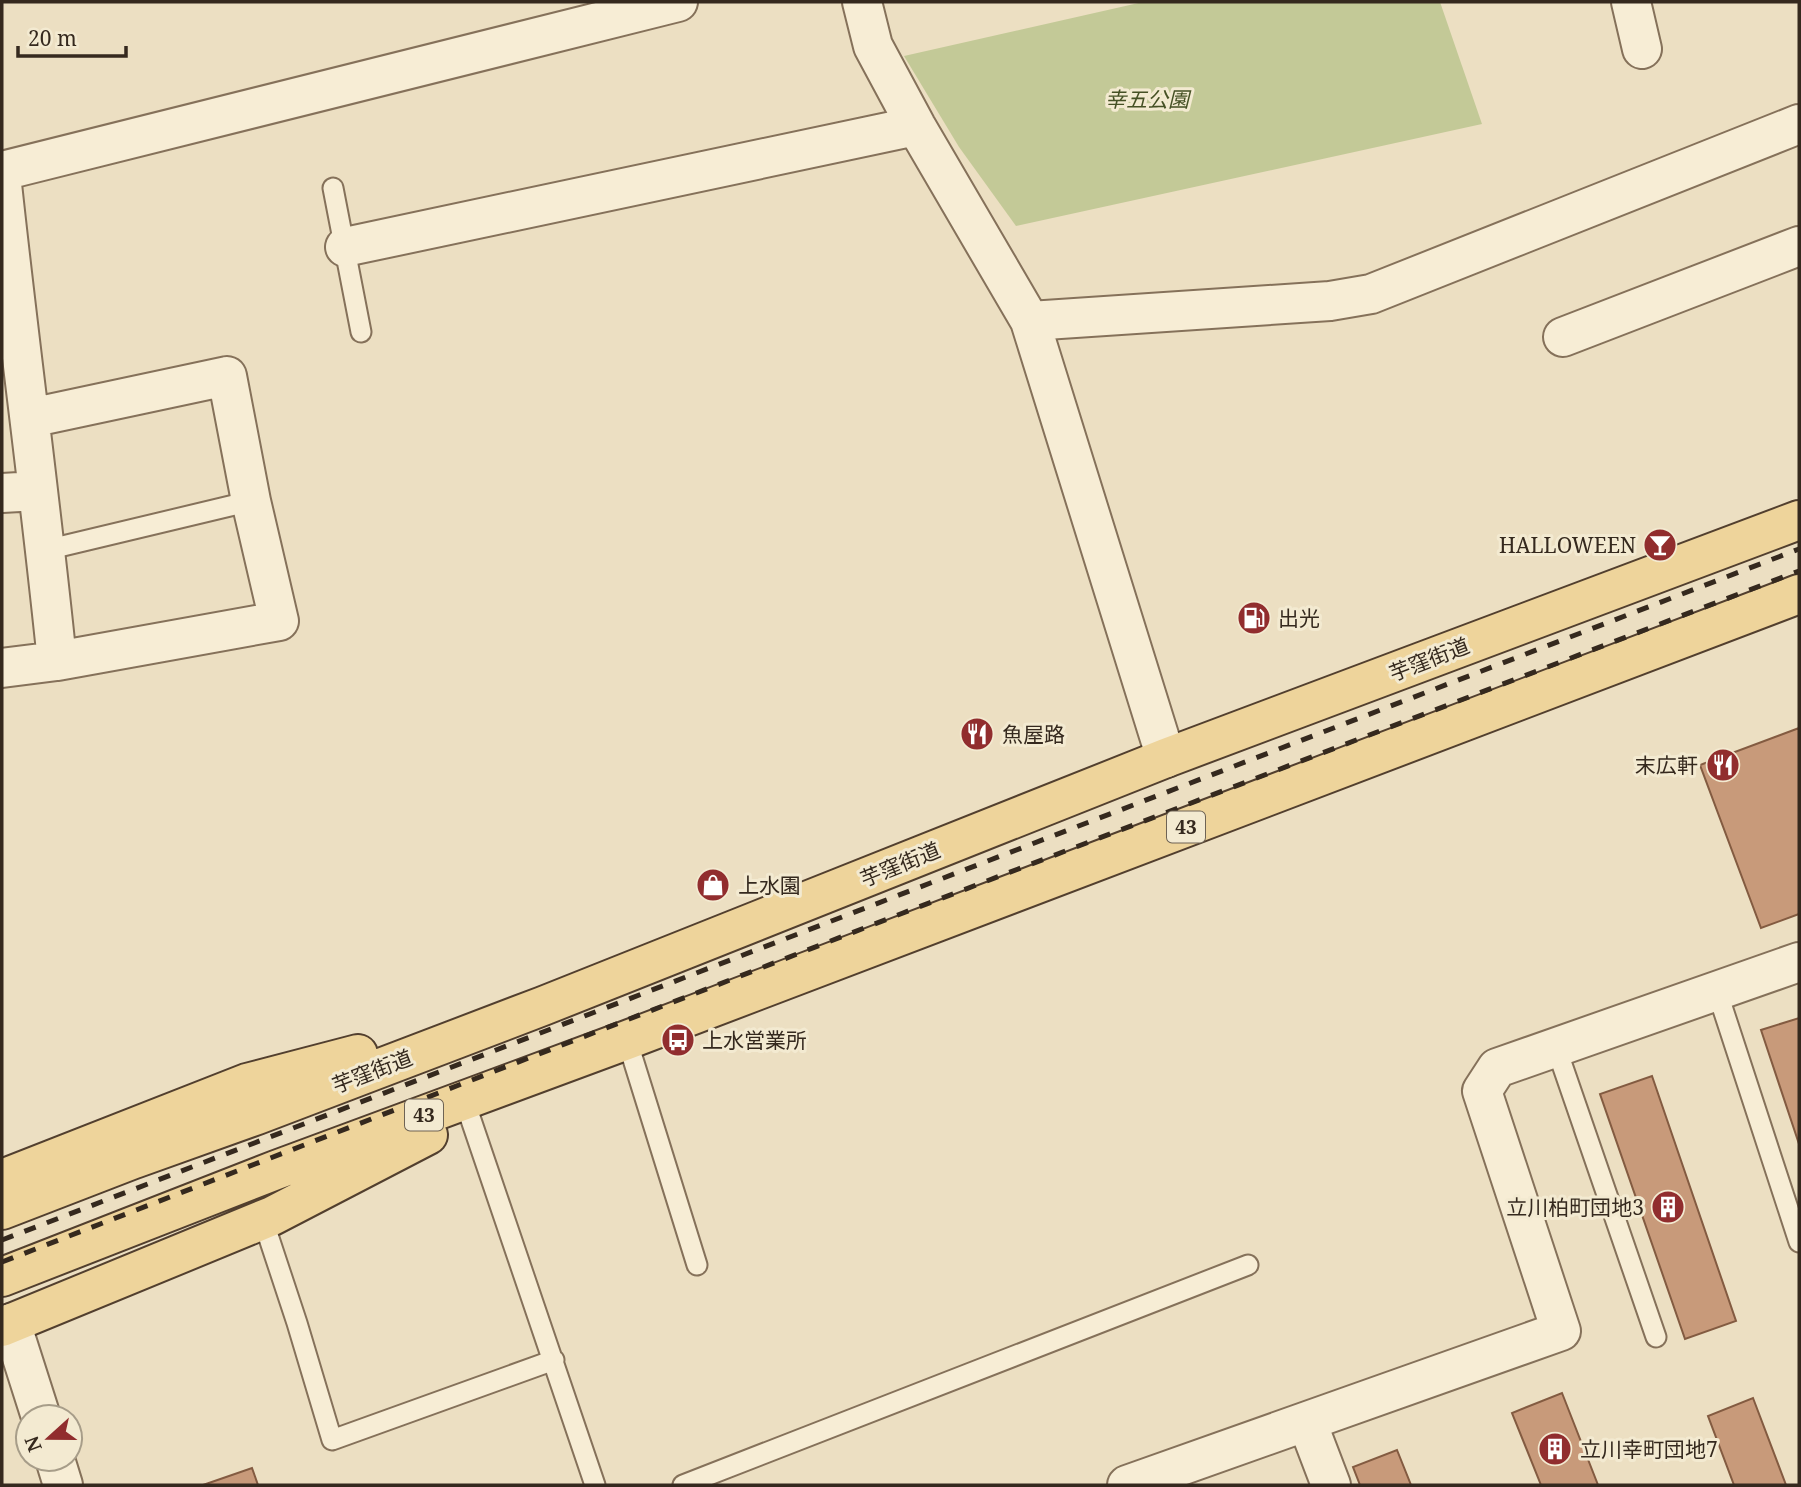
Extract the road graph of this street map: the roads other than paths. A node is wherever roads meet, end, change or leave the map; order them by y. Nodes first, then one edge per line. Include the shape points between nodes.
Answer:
1 (678, 2) edge
2 (862, 2) edge
3 (1631, 2) edge
4 (1642, 49) dead end
5 (1799, 124) edge
6 (916, 127) junction
7 (2, 171) edge
8 (2, 184) edge
9 (333, 188) dead end
10 (1799, 246) edge
11 (345, 247) junction
12 (1030, 321) junction
13 (361, 332) dead end
14 (1563, 337) dead end
15 (10, 345) edge
16 (30, 418) junction
17 (20, 492) edge
18 (251, 501) junction
19 (1799, 520) edge
20 (46, 550) junction
21 (1799, 594) edge
22 (57, 661) junction
23 (2, 668) edge
24 (1166, 758) junction
25 (1799, 962) edge
26 (1717, 991) junction
27 (543, 1006) junction
28 (627, 1040) junction
29 (1556, 1047) junction
30 (573, 1060) junction
31 (469, 1114) junction
32 (2, 1179) edge
33 (2, 1210) edge
34 (263, 1220) junction
35 (1799, 1242) edge
36 (697, 1265) dead end
37 (1248, 1265) dead end
38 (2, 1277) edge
39 (6, 1325) edge
40 (1656, 1337) dead end
41 (554, 1360) junction
42 (36, 1403) edge
43 (1307, 1422) junction
44 (595, 1485) edge
45 (683, 1485) edge
46 (1127, 1485) edge
47 (1331, 1485) edge

1 - 7 street
2 - 6 street via 873,46
3 - 4 street
5 - 12 street via 1371,294 1330,301
6 - 11 street
6 - 12 street
8 - 15 street
9 - 11 lane
10 - 14 street
11 - 13 lane
12 - 24 street
15 - 16 street
16 - 17 street
16 - 18 street via 227,376
17 - 20 street
18 - 20 lane
18 - 22 street via 279,621
19 - 24 main road, 芋窪街道
20 - 22 street
21 - 28 main road, 43
22 - 23 street
24 - 27 main road, 芋窪街道
25 - 26 street
26 - 29 street
26 - 35 lane
27 - 32 main road via 247,1083
27 - 33 main road, 芋窪街道
28 - 30 main road, 43
28 - 36 lane
29 - 40 lane
29 - 43 street via 1497,1068 1482,1091 1561,1331
30 - 31 main road
30 - 38 main road, 43
31 - 34 main road
31 - 41 lane
34 - 39 main road
34 - 41 lane via 332,1440
37 - 45 lane
39 - 42 street
41 - 44 lane
43 - 46 street
43 - 47 street

